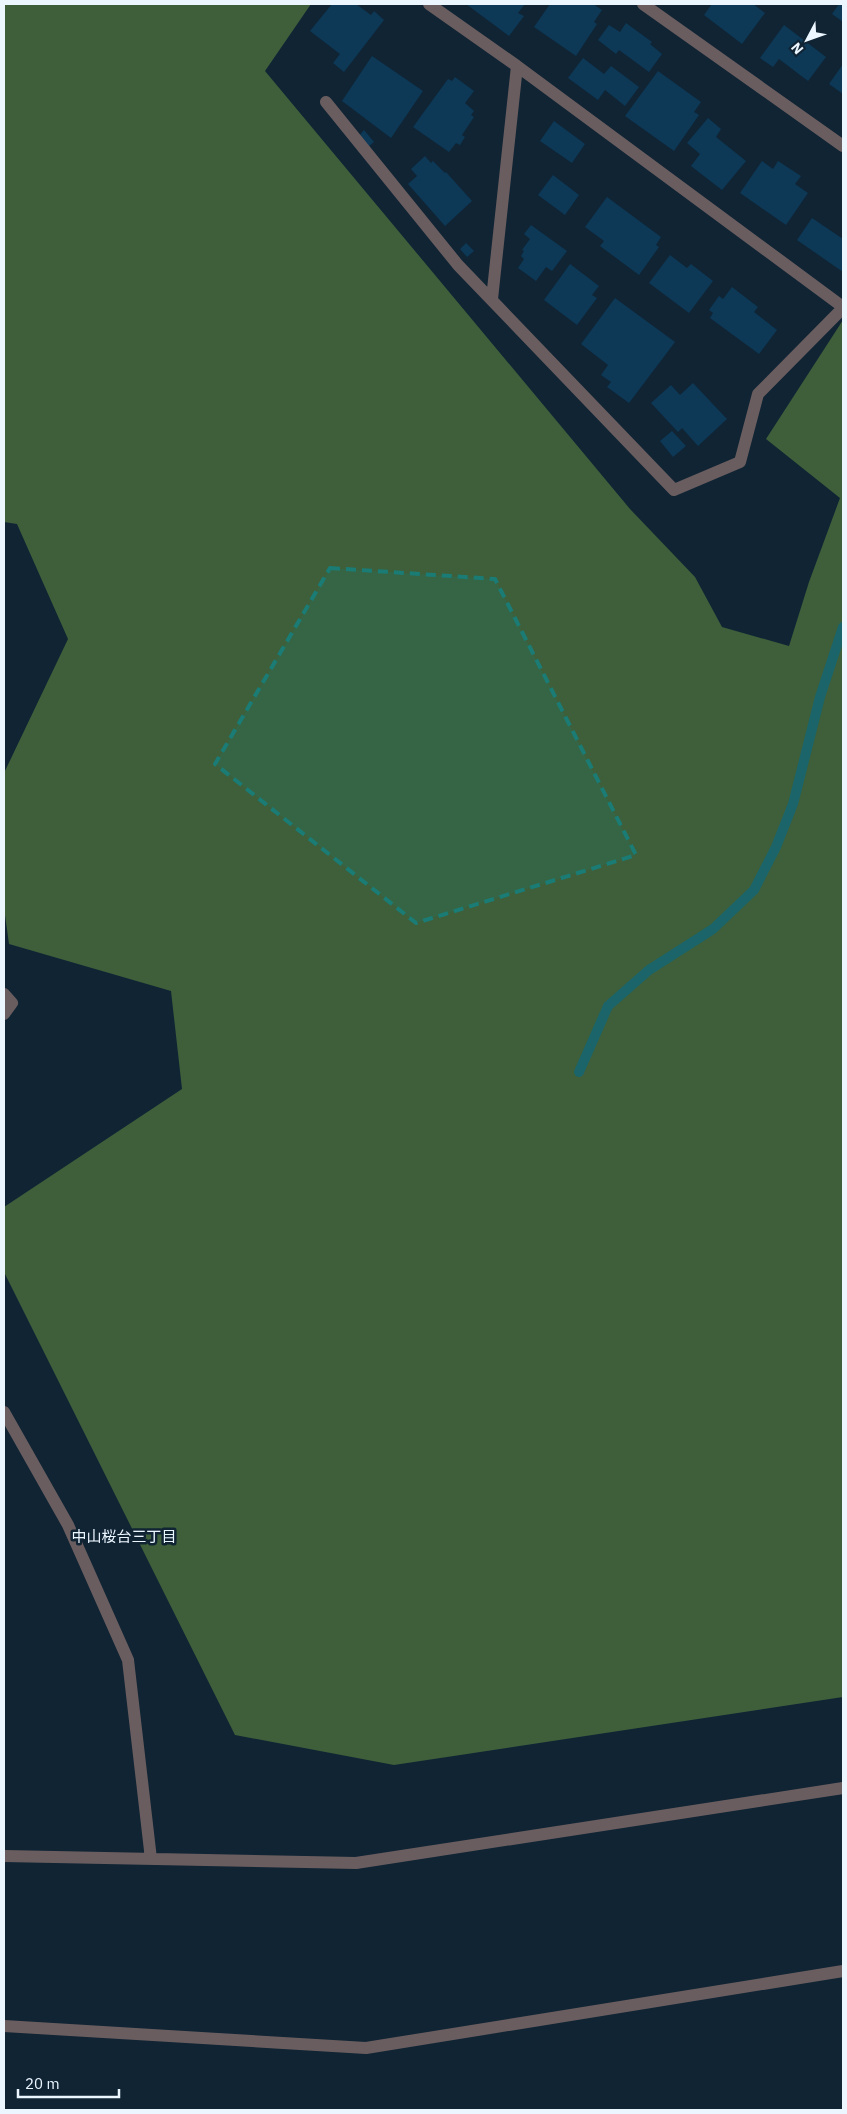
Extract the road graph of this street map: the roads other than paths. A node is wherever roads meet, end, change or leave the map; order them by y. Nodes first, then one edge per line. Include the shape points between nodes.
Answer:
1 (429, 4) edge
2 (643, 4) edge
3 (517, 66) junction
4 (326, 102) dead end
5 (843, 146) edge
6 (492, 299) junction
7 (843, 307) edge
8 (4, 994) edge
9 (4, 1014) edge
10 (4, 1412) edge
11 (843, 1788) edge
12 (4, 1856) edge
13 (151, 1860) junction
14 (843, 1971) edge
15 (4, 2026) edge

1 - 3 street
2 - 5 street
3 - 6 street
3 - 7 street
4 - 6 street via 458,265
6 - 7 street via 674,490 740,462 758,394
8 - 9 street via 12,1003
10 - 13 street via 68,1525 128,1660
11 - 13 street via 356,1863
12 - 13 street
14 - 15 street via 366,2048

